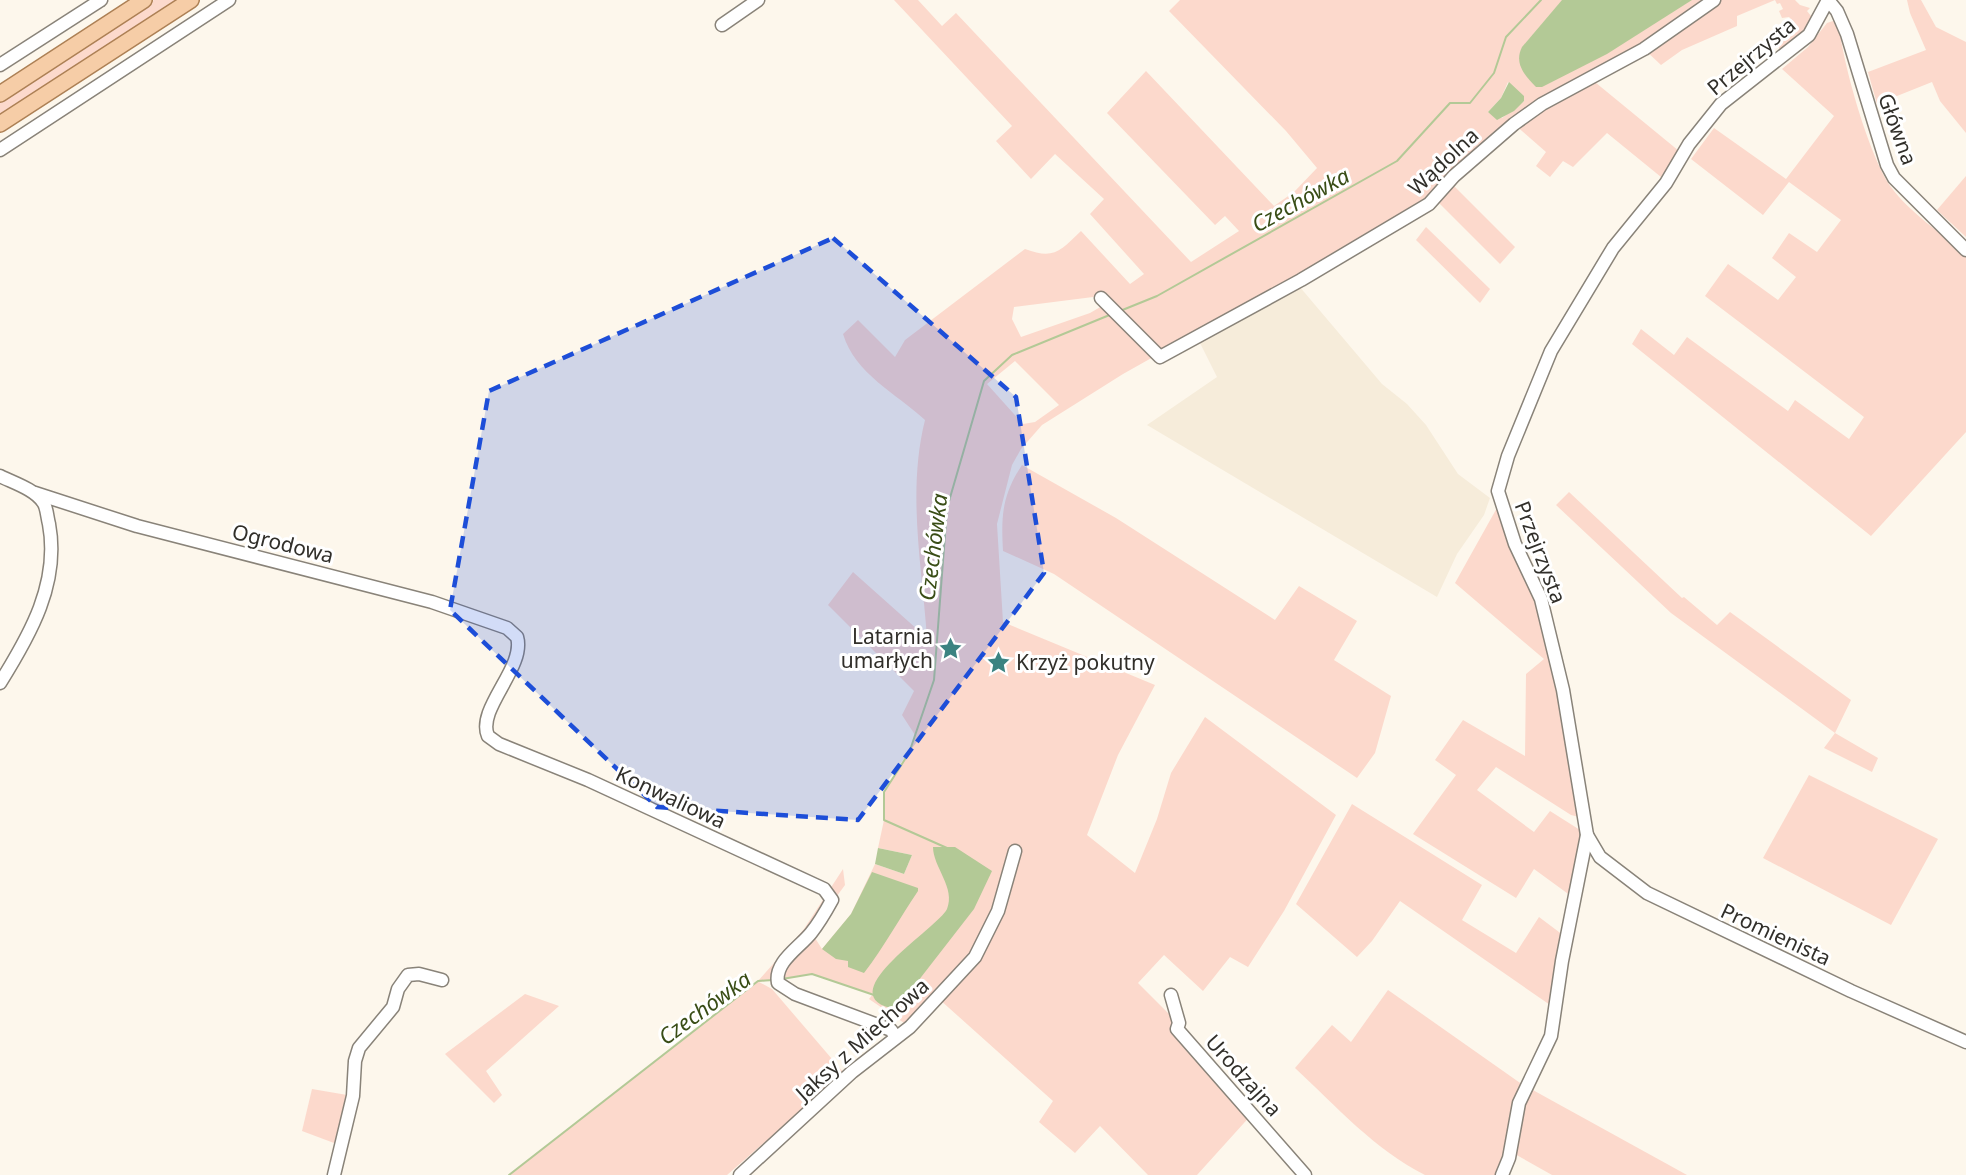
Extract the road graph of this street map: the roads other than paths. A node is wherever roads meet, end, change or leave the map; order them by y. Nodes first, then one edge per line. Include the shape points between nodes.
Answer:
1 (100, 0) edge
2 (144, 0) edge
3 (190, 0) edge
4 (229, 0) edge
5 (758, 0) edge
6 (1714, 0) edge
7 (1828, 0) edge
8 (722, 24) dead end
9 (0, 65) edge
10 (0, 94) edge
11 (0, 124) edge
12 (0, 150) edge
13 (1966, 250) edge
14 (1106, 303) dead end
15 (0, 476) edge
16 (35, 493) junction
17 (0, 683) edge
18 (488, 736) joint
19 (1587, 835) junction
20 (1015, 851) dead end
21 (442, 980) dead end
22 (1171, 994) dead end
23 (896, 1037) junction
24 (1966, 1042) edge
25 (334, 1175) edge
26 (741, 1175) edge
27 (1305, 1175) edge
28 (1502, 1175) edge

1 - 9 street
2 - 10 main road
3 - 11 main road
4 - 12 street
5 - 8 street
6 - 14 street, Wądolna via 1644,49 1542,104 1514,124 1454,176 1429,204 1311,275 1160,357
7 - 13 street, Główna via 1847,34 1894,178
7 - 19 street, Przejrzysta via 1809,35 1721,104 1689,144 1666,183 1613,248 1551,351 1498,492 1515,544 1540,599 1563,690
15 - 16 street, Ogrodowa
16 - 17 street via 45,503 52,541 42,605 25,644
16 - 18 street, Ogrodowa via 137,526 432,602 507,628 518,637 518,651 486,723
18 - 23 street, Konwaliowa via 824,889 832,900 812,933 783,962 778,983 782,988 891,1030
19 - 24 street, Promienista via 1600,857 1647,893
19 - 28 street, Przejrzysta via 1551,1036 1519,1103
20 - 23 street, Jaksy z Miechowa via 998,911 975,957 942,995
21 - 25 street via 408,975 398,989 393,1007 359,1048 353,1096
22 - 27 street, Urodzajna via 1177,1029
23 - 26 street, Jaksy z Miechowa via 852,1072

